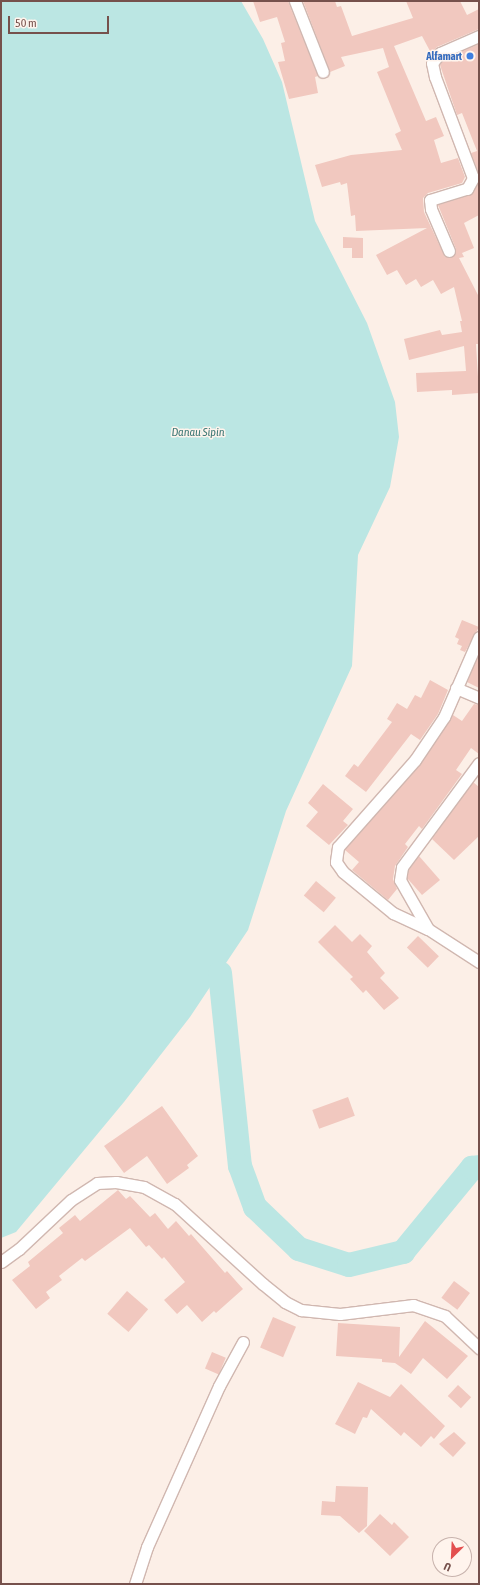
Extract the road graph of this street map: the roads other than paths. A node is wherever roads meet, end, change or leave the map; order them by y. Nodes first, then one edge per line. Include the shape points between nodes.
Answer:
1 (295, 1) edge
2 (479, 36) edge
3 (323, 72) dead end
4 (449, 251) dead end
5 (479, 637) edge
6 (456, 688) junction
7 (479, 698) edge
8 (479, 763) edge
9 (428, 928) junction
10 (479, 962) edge
11 (1, 1262) edge
12 (243, 1342) dead end
13 (479, 1348) edge
14 (135, 1584) edge

1 - 3 street
2 - 4 street via 440,53 432,63 473,178 467,189 430,200 431,209
5 - 6 street
6 - 7 street
6 - 9 street via 444,717 415,760 337,852 336,862 343,872 393,913
8 - 9 street via 402,867 400,880
9 - 10 street
11 - 13 street via 19,1249 71,1200 97,1183 116,1182 144,1187 175,1204 263,1284 285,1302 301,1310 340,1314 413,1305 445,1316
12 - 14 street via 219,1386 147,1547

